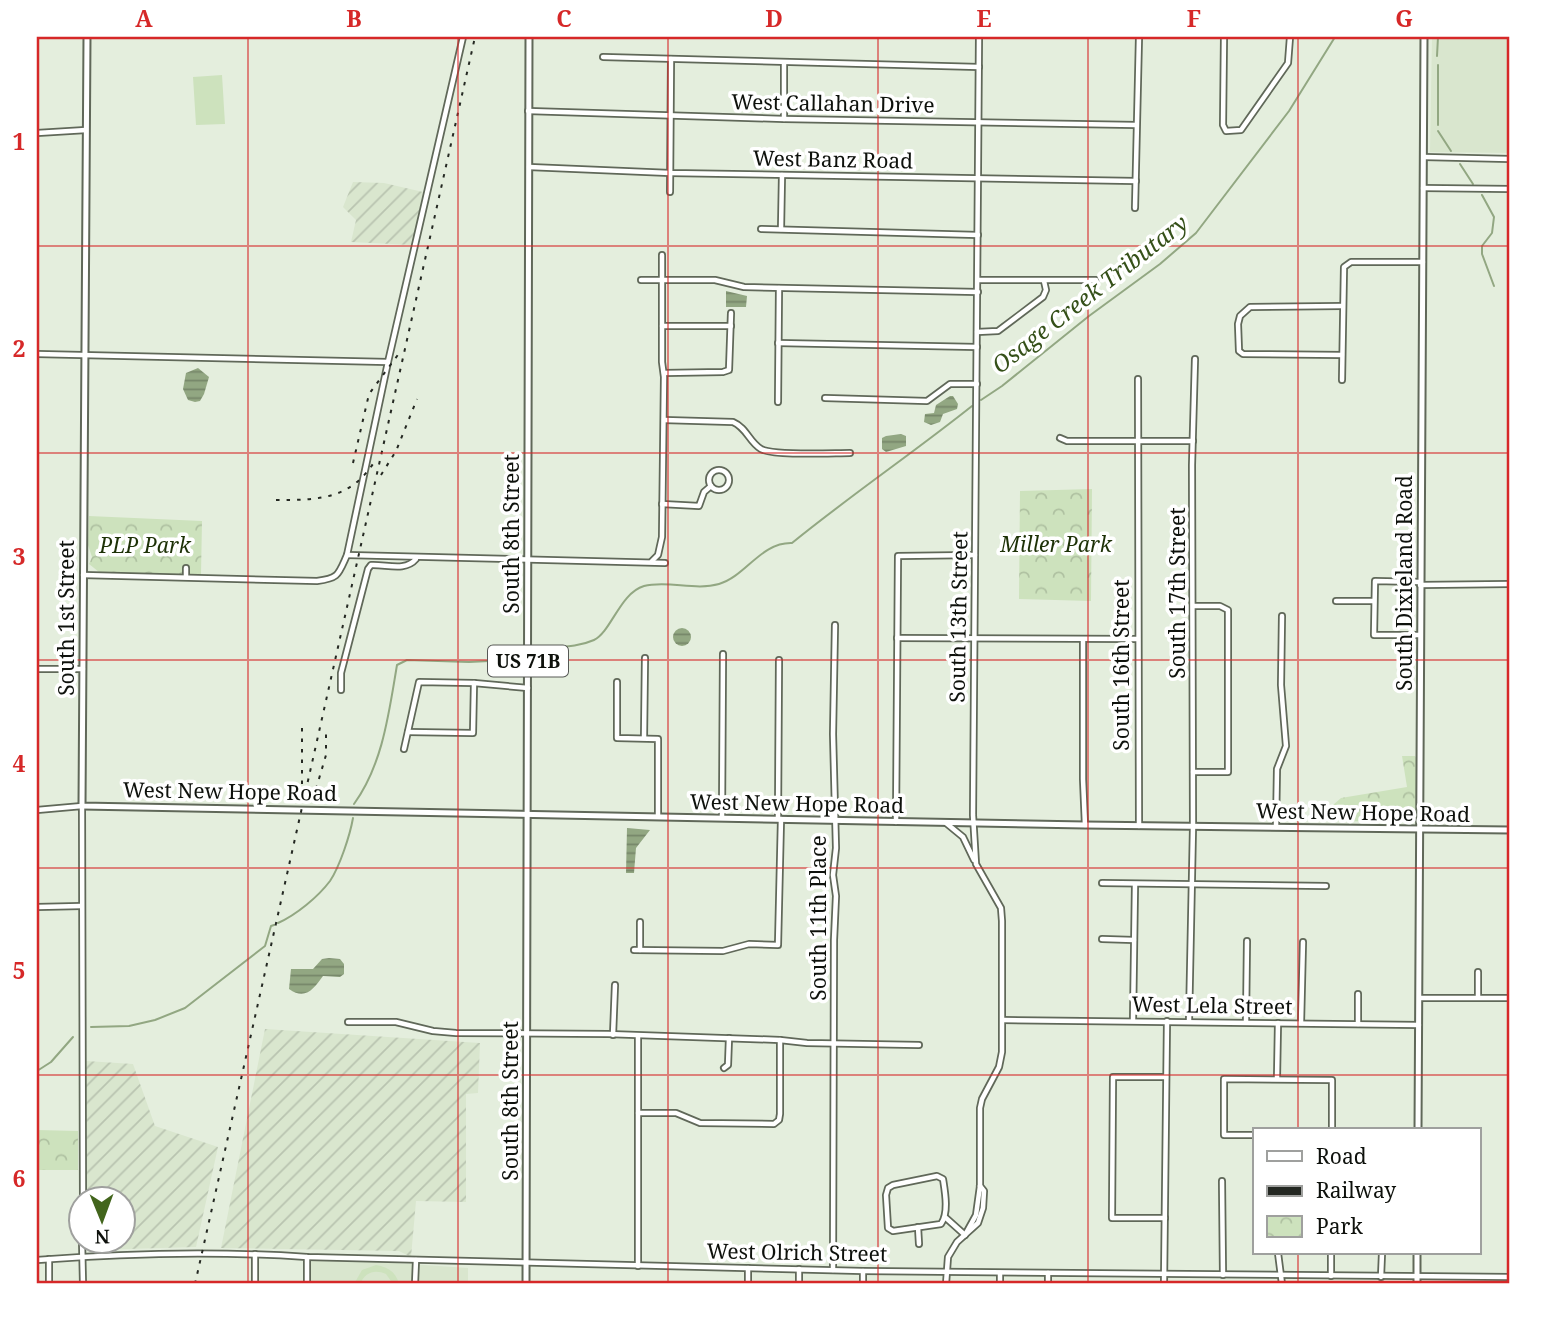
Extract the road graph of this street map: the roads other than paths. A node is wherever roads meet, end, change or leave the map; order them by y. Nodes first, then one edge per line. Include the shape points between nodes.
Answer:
1 (87, 37) edge
2 (463, 37) edge
3 (529, 37) edge
4 (979, 37) edge
5 (1139, 37) edge
6 (1224, 37) edge
7 (1290, 37) edge
8 (1424, 37) edge
9 (603, 57) dead end
10 (671, 59) junction
11 (784, 63) junction
12 (979, 67) junction
13 (528, 111) junction
14 (670, 116) junction
15 (784, 119) junction
16 (979, 123) junction
17 (1136, 125) junction
18 (86, 130) junction
19 (37, 132) edge
20 (1424, 157) junction
21 (1510, 159) edge
22 (529, 167) junction
23 (670, 173) junction
24 (782, 174) junction
25 (978, 179) junction
26 (1136, 181) junction
27 (1423, 188) junction
28 (1510, 189) edge
29 (670, 192) dead end
30 (1135, 208) dead end
31 (761, 229) dead end
32 (781, 229) junction
33 (978, 235) junction
34 (662, 256) dead end
35 (1423, 262) junction
36 (641, 279) dead end
37 (662, 280) junction
38 (978, 280) junction
39 (1096, 280) dead end
40 (1044, 281) junction
41 (779, 287) junction
42 (978, 292) junction
43 (1342, 306) junction
44 (731, 313) dead end
45 (662, 326) junction
46 (731, 326) junction
47 (977, 332) junction
48 (778, 343) junction
49 (977, 347) junction
50 (37, 354) edge
51 (1342, 355) junction
52 (86, 356) junction
53 (1195, 359) dead end
54 (388, 362) junction
55 (664, 373) junction
56 (1138, 379) dead end
57 (1342, 380) dead end
58 (977, 384) junction
59 (825, 398) dead end
60 (778, 402) dead end
61 (664, 420) junction
62 (1060, 438) dead end
63 (1136, 440) junction
64 (1193, 441) junction
65 (850, 453) dead end
66 (711, 486) junction
67 (662, 504) junction
68 (347, 555) junction
69 (975, 555) junction
70 (417, 558) junction
71 (528, 561) junction
72 (651, 562) junction
73 (665, 563) dead end
74 (186, 568) dead end
75 (83, 575) junction
76 (186, 577) junction
77 (1420, 584) junction
78 (1510, 584) edge
79 (1336, 601) dead end
80 (1373, 601) junction
81 (1194, 606) junction
82 (1282, 616) dead end
83 (835, 625) dead end
84 (1420, 635) junction
85 (897, 638) junction
86 (975, 638) junction
87 (1138, 639) junction
88 (1083, 640) junction
89 (723, 654) dead end
90 (645, 658) dead end
91 (779, 660) dead end
92 (37, 669) edge
93 (83, 669) junction
94 (617, 682) dead end
95 (474, 683) junction
96 (528, 688) junction
97 (341, 690) dead end
98 (408, 732) junction
99 (644, 738) junction
100 (404, 749) dead end
101 (1193, 772) junction
102 (82, 806) junction
103 (37, 810) edge
104 (527, 813) junction
105 (658, 816) junction
106 (722, 817) junction
107 (779, 818) junction
108 (835, 820) junction
109 (896, 822) junction
110 (945, 823) junction
111 (975, 823) junction
112 (1085, 825) junction
113 (1139, 826) junction
114 (1193, 827) junction
115 (1276, 827) junction
116 (1422, 828) junction
117 (1510, 830) edge
118 (976, 864) junction
119 (1102, 883) dead end
120 (1135, 885) junction
121 (1191, 885) junction
122 (1326, 886) dead end
123 (82, 906) junction
124 (37, 907) edge
125 (640, 922) dead end
126 (1102, 939) dead end
127 (1134, 940) junction
128 (1247, 941) dead end
129 (1303, 942) dead end
130 (1478, 972) dead end
131 (615, 985) dead end
132 (1358, 994) dead end
133 (1478, 997) junction
134 (1420, 998) junction
135 (1510, 998) edge
136 (1003, 1020) junction
137 (1133, 1021) junction
138 (1167, 1021) junction
139 (1189, 1021) junction
140 (348, 1022) dead end
141 (1245, 1022) junction
142 (1278, 1023) junction
143 (1301, 1023) junction
144 (1358, 1024) junction
145 (1420, 1025) junction
146 (527, 1034) junction
147 (613, 1035) junction
148 (638, 1036) junction
149 (729, 1038) junction
150 (780, 1040) junction
151 (834, 1043) junction
152 (919, 1045) dead end
153 (724, 1068) dead end
154 (1166, 1077) junction
155 (1277, 1078) junction
156 (638, 1113) junction
157 (1332, 1128) edge
158 (1418, 1128) edge
159 (1253, 1135) edge
160 (1222, 1181) dead end
161 (83, 1184) edge
162 (946, 1218) junction
163 (1165, 1218) junction
164 (918, 1227) junction
165 (965, 1235) junction
166 (919, 1244) dead end
167 (82, 1254) edge
168 (255, 1254) junction
169 (1278, 1254) edge
170 (1331, 1254) edge
171 (1382, 1254) edge
172 (1417, 1254) edge
173 (307, 1257) junction
174 (82, 1258) junction
175 (49, 1259) junction
176 (37, 1260) edge
177 (416, 1260) junction
178 (526, 1263) junction
179 (638, 1266) junction
180 (748, 1268) junction
181 (799, 1269) junction
182 (833, 1270) junction
183 (863, 1271) junction
184 (946, 1272) junction
185 (1000, 1273) junction
186 (1048, 1273) junction
187 (1165, 1273) junction
188 (1223, 1275) junction
189 (1282, 1275) junction
190 (1331, 1276) junction
191 (1381, 1277) junction
192 (1463, 1278) junction
193 (1510, 1278) edge
194 (1417, 1281) edge
195 (49, 1284) edge
196 (83, 1284) edge
197 (255, 1284) edge
198 (307, 1284) edge
199 (415, 1284) edge
200 (526, 1284) edge
201 (748, 1284) edge
202 (799, 1284) edge
203 (863, 1284) edge
204 (946, 1284) edge
205 (1000, 1284) edge
206 (1048, 1284) edge
207 (1164, 1284) edge
208 (1282, 1284) edge
209 (1463, 1284) edge

1 - 18 main road, South 1st Street
2 - 54 street
3 - 13 main road, South 8th Street / US 71B
4 - 12 street, South 13th Street
5 - 17 street
6 - 7 street via 1226,131 1241,131 1284,69
8 - 20 main road, South Dixieland Road
9 - 10 street
10 - 11 street
10 - 14 street
11 - 12 street
11 - 15 street
12 - 16 street, South 13th Street
13 - 14 street, West Callahan Drive
13 - 22 main road, South 8th Street / US 71B
14 - 15 street, West Callahan Drive
14 - 23 street
15 - 16 street, West Callahan Drive
16 - 17 street, West Callahan Drive
16 - 25 street, South 13th Street
17 - 26 street
18 - 19 street
18 - 52 main road, South 1st Street
20 - 21 street
20 - 27 main road, South Dixieland Road
22 - 23 street, West Banz Road
22 - 71 main road, South 8th Street / US 71B
23 - 24 street, West Banz Road
23 - 29 street
24 - 25 street, West Banz Road
24 - 32 street
25 - 26 street, West Banz Road
25 - 33 street, South 13th Street
26 - 30 street
27 - 28 street
27 - 35 main road, South Dixieland Road
31 - 32 street
32 - 33 street
33 - 38 street, South 13th Street
34 - 37 street
35 - 43 street via 1346,264
35 - 77 main road, South Dixieland Road
36 - 37 street
37 - 41 street via 715,279 737,286
37 - 45 street
38 - 40 street
38 - 42 street, South 13th Street
39 - 40 street
40 - 47 street via 1043,297 998,331
41 - 42 street
41 - 48 street
42 - 47 street, South 13th Street
43 - 51 street
43 - 51 street via 1254,306 1242,312 1238,321 1239,351 1243,354
44 - 46 street
45 - 46 street
45 - 55 street
46 - 55 street via 729,370
47 - 49 street, South 13th Street
48 - 49 street
48 - 60 street
49 - 58 street, South 13th Street
50 - 52 street
51 - 57 street
52 - 54 street
52 - 75 main road, South 1st Street
53 - 64 street, South 17th Street
54 - 68 street
55 - 61 street
56 - 63 street, South 16th Street
58 - 59 street via 950,384 927,401
58 - 69 street, South 13th Street
61 - 65 street via 733,422 767,452
61 - 67 street
62 - 63 street
63 - 64 street
63 - 87 street, South 16th Street
64 - 81 street, South 17th Street
66 - 66 street via 725,488 729,475 715,470 709,478
66 - 67 street via 699,506
67 - 72 street via 660,546
68 - 70 street
68 - 76 street via 334,579
69 - 85 street via 898,556
69 - 86 street, South 13th Street
70 - 71 street
70 - 97 street via 405,566 372,565 368,569 341,673
71 - 72 street
71 - 96 main road, South 8th Street / US 71B
72 - 73 street
74 - 76 street
75 - 76 street
75 - 93 main road, South 1st Street
77 - 78 street
77 - 80 street via 1375,582
77 - 84 main road, South Dixieland Road
79 - 80 street
80 - 84 street via 1374,635
81 - 101 street, South 17th Street
81 - 101 street via 1228,610 1228,772
82 - 115 street via 1286,746 1277,769
83 - 108 street, South 11th Place
84 - 116 main road, South Dixieland Road
85 - 86 street
85 - 109 street
86 - 88 street
86 - 111 street, South 13th Street
87 - 88 street
87 - 113 street, South 16th Street
88 - 112 street
89 - 106 street
90 - 99 street
91 - 107 street
92 - 93 street
93 - 102 main road, South 1st Street
94 - 99 street via 617,738
95 - 96 street
95 - 98 street via 419,682
95 - 98 street via 473,733
96 - 104 main road, South 8th Street / US 71B
98 - 100 street
99 - 105 street via 658,739
101 - 114 street, South 17th Street
102 - 103 street
102 - 104 main road, West New Hope Road
102 - 123 street, South 1st Street
104 - 105 main road, West New Hope Road
104 - 146 main road, South 8th Street / US 71B
105 - 106 main road, West New Hope Road
106 - 107 main road, West New Hope Road
107 - 108 main road, West New Hope Road
107 - 125 street via 778,944 749,944 723,951 637,950
108 - 109 main road, West New Hope Road
108 - 151 street, South 11th Place
109 - 110 main road, West New Hope Road
110 - 111 main road, West New Hope Road
110 - 118 street via 963,837
111 - 112 main road, West New Hope Road
111 - 118 street, South 13th Street
112 - 113 main road, West New Hope Road
113 - 114 main road, West New Hope Road
114 - 115 main road, West New Hope Road
114 - 121 street, South 17th Street
115 - 116 main road, West New Hope Road
116 - 117 main road, West New Hope Road
116 - 134 main road, South Dixieland Road
118 - 136 street, South 13th Street via 1000,908
119 - 120 street
120 - 121 street
120 - 127 street
121 - 122 street
121 - 139 street, South 17th Street
123 - 124 street
123 - 161 street, South 1st Street
126 - 127 street
127 - 137 street
128 - 141 street
129 - 143 street
130 - 133 street
131 - 147 street
132 - 144 street
133 - 134 street
133 - 135 street
134 - 145 main road, South Dixieland Road
136 - 137 street, West Lela Street
136 - 165 street, South 13th Street via 1001,1060 980,1108 983,1208 978,1223
137 - 138 street, West Lela Street
138 - 139 street, West Lela Street
138 - 154 street
139 - 141 street, West Lela Street
140 - 146 street
141 - 142 street, West Lela Street
142 - 143 street, West Lela Street
142 - 155 street
143 - 144 street, West Lela Street
144 - 145 street, West Lela Street
145 - 158 main road, South Dixieland Road
146 - 147 street
146 - 178 main road, South 8th Street / US 71B
147 - 148 street
148 - 149 street
148 - 156 street
149 - 150 street
149 - 153 street
150 - 151 street
150 - 156 street via 780,1114 774,1124 700,1123 676,1113
151 - 152 street
151 - 182 street, South 11th Place
154 - 163 street
154 - 163 street via 1112,1077 1112,1218
155 - 157 street via 1332,1080
155 - 159 street via 1224,1079 1224,1135
156 - 179 street
160 - 188 street
162 - 164 street via 942,1224
162 - 164 street via 943,1179 937,1176 888,1188 888,1228
162 - 165 street
163 - 187 street
164 - 166 street
165 - 184 street, South 13th Street via 951,1249
167 - 174 street
168 - 173 street, West Olrich Street
168 - 174 street, West Olrich Street
168 - 197 street
169 - 189 street
170 - 190 street
171 - 191 street
172 - 194 main road
173 - 177 street, West Olrich Street
173 - 198 street
174 - 175 street, West Olrich Street
174 - 196 street
175 - 176 street, West Olrich Street
175 - 195 street
177 - 178 street, West Olrich Street
177 - 199 street
178 - 179 street, West Olrich Street
178 - 200 main road, South 8th Street / US 71B
179 - 180 street, West Olrich Street
180 - 181 street, West Olrich Street
180 - 201 street
181 - 182 street, West Olrich Street
181 - 202 street
182 - 183 street, West Olrich Street
183 - 184 street, West Olrich Street
183 - 203 street
184 - 185 street, West Olrich Street
184 - 204 street, South 13th Street
185 - 186 street, West Olrich Street
185 - 205 street
186 - 187 street, West Olrich Street
186 - 206 street
187 - 188 street, West Olrich Street
187 - 207 street
188 - 189 street, West Olrich Street
189 - 190 street, West Olrich Street
189 - 208 street
190 - 191 street, West Olrich Street
191 - 194 street, West Olrich Street
192 - 193 street, West Olrich Street
192 - 194 street, West Olrich Street
192 - 209 street

